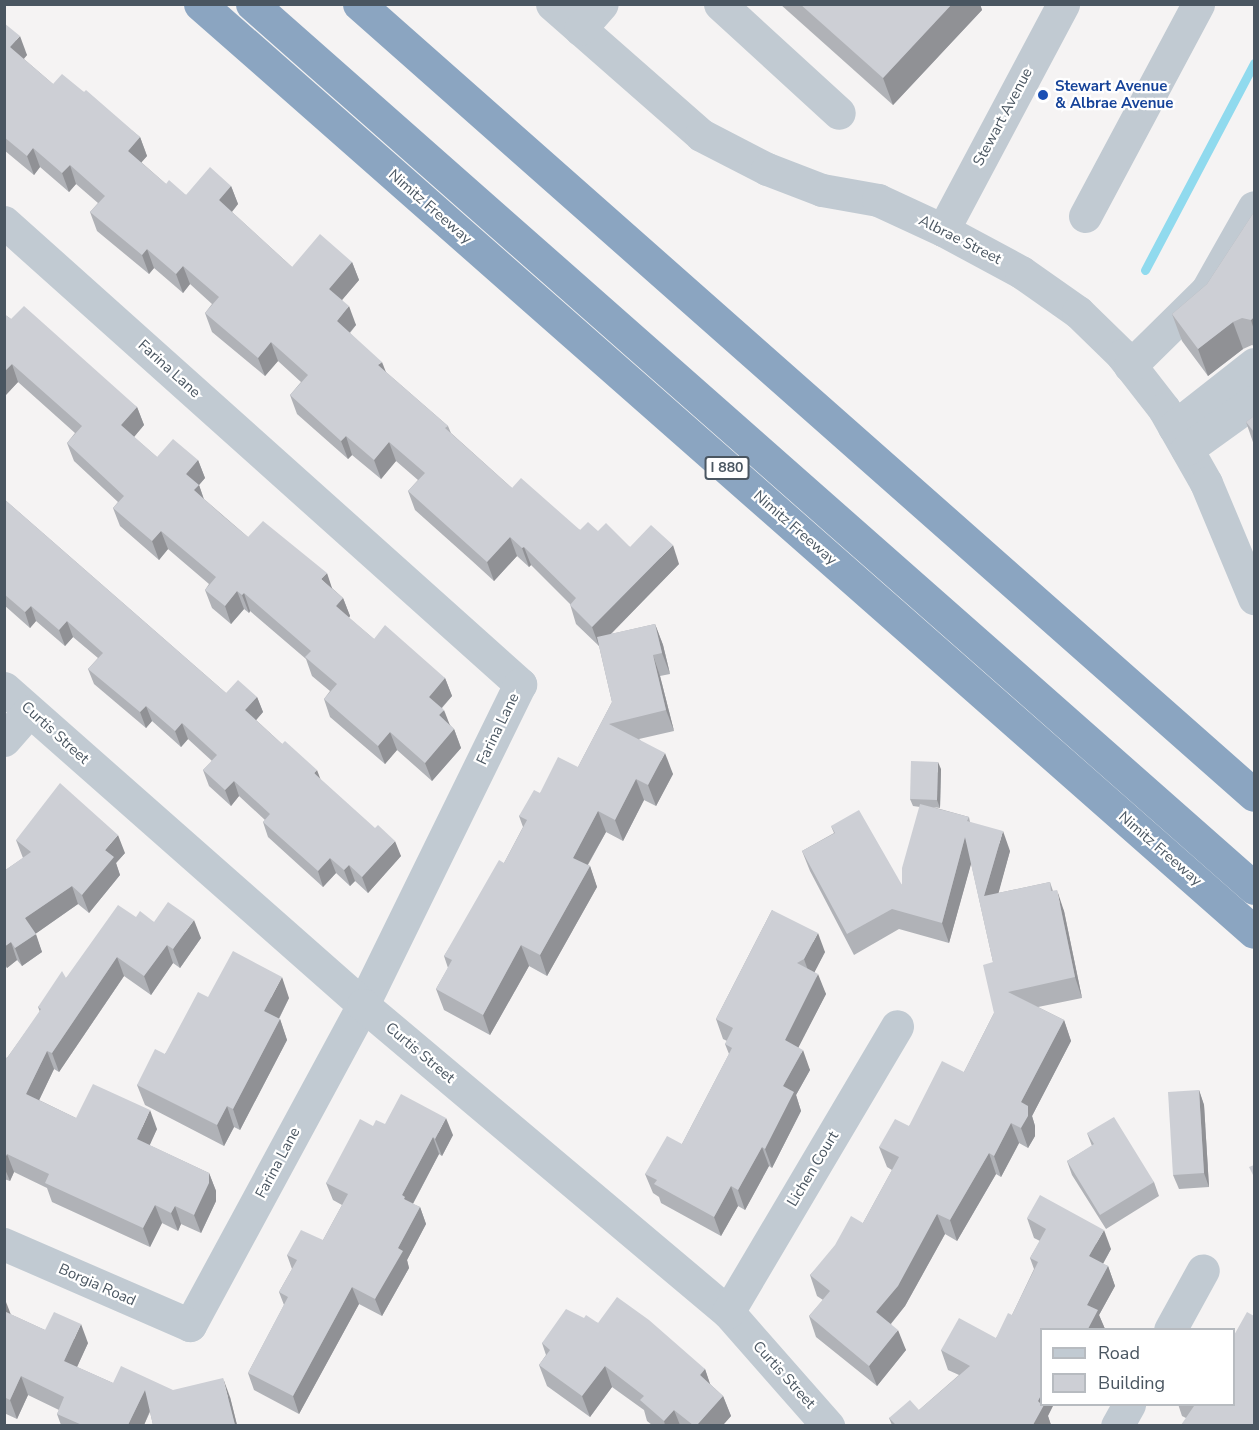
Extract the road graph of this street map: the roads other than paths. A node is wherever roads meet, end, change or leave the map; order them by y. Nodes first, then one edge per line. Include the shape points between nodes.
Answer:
1 (200, 4) edge
2 (252, 4) edge
3 (359, 4) edge
4 (552, 4) edge
5 (602, 4) edge
6 (720, 4) edge
7 (1063, 4) edge
8 (1198, 4) edge
9 (580, 29) junction
10 (839, 113) dead end
11 (1254, 207) edge
12 (1085, 216) dead end
13 (4, 222) edge
14 (943, 230) junction
15 (1254, 364) edge
16 (1130, 366) junction
17 (1254, 400) edge
18 (1181, 438) junction
19 (1254, 598) edge
20 (4, 688) edge
21 (29, 711) junction
22 (4, 740) edge
23 (1254, 795) edge
24 (1254, 888) edge
25 (1254, 932) edge
26 (363, 1005) junction
27 (897, 1026) dead end
28 (4, 1244) edge
29 (1203, 1270) dead end
30 (728, 1312) junction
31 (190, 1325) joint
32 (1171, 1328) edge
33 (1128, 1406) edge
34 (825, 1424) edge
35 (1117, 1425) edge

1 - 25 highway, Nimitz Freeway / I 880
2 - 24 highway, I 880
3 - 23 highway
4 - 9 street, Albrae Street
5 - 9 street
6 - 10 street
7 - 14 street, Stewart Avenue
8 - 12 street
9 - 14 street, Albrae Street via 701,135 767,170 822,190 878,200
11 - 16 street via 1207,290
13 - 26 street, Farina Lane via 520,684
14 - 16 street, Albrae Street via 1022,272 1078,312
15 - 18 street
16 - 18 street, Albrae Street
17 - 18 street
18 - 19 street, Albrae Street via 1206,483
20 - 21 street, Curtis Street
21 - 22 street
21 - 26 street, Curtis Street
26 - 30 street, Curtis Street
26 - 31 street, Farina Lane
27 - 30 street, Lichen Court
28 - 31 street, Borgia Road
29 - 32 street
30 - 34 street, Curtis Street
33 - 35 street

